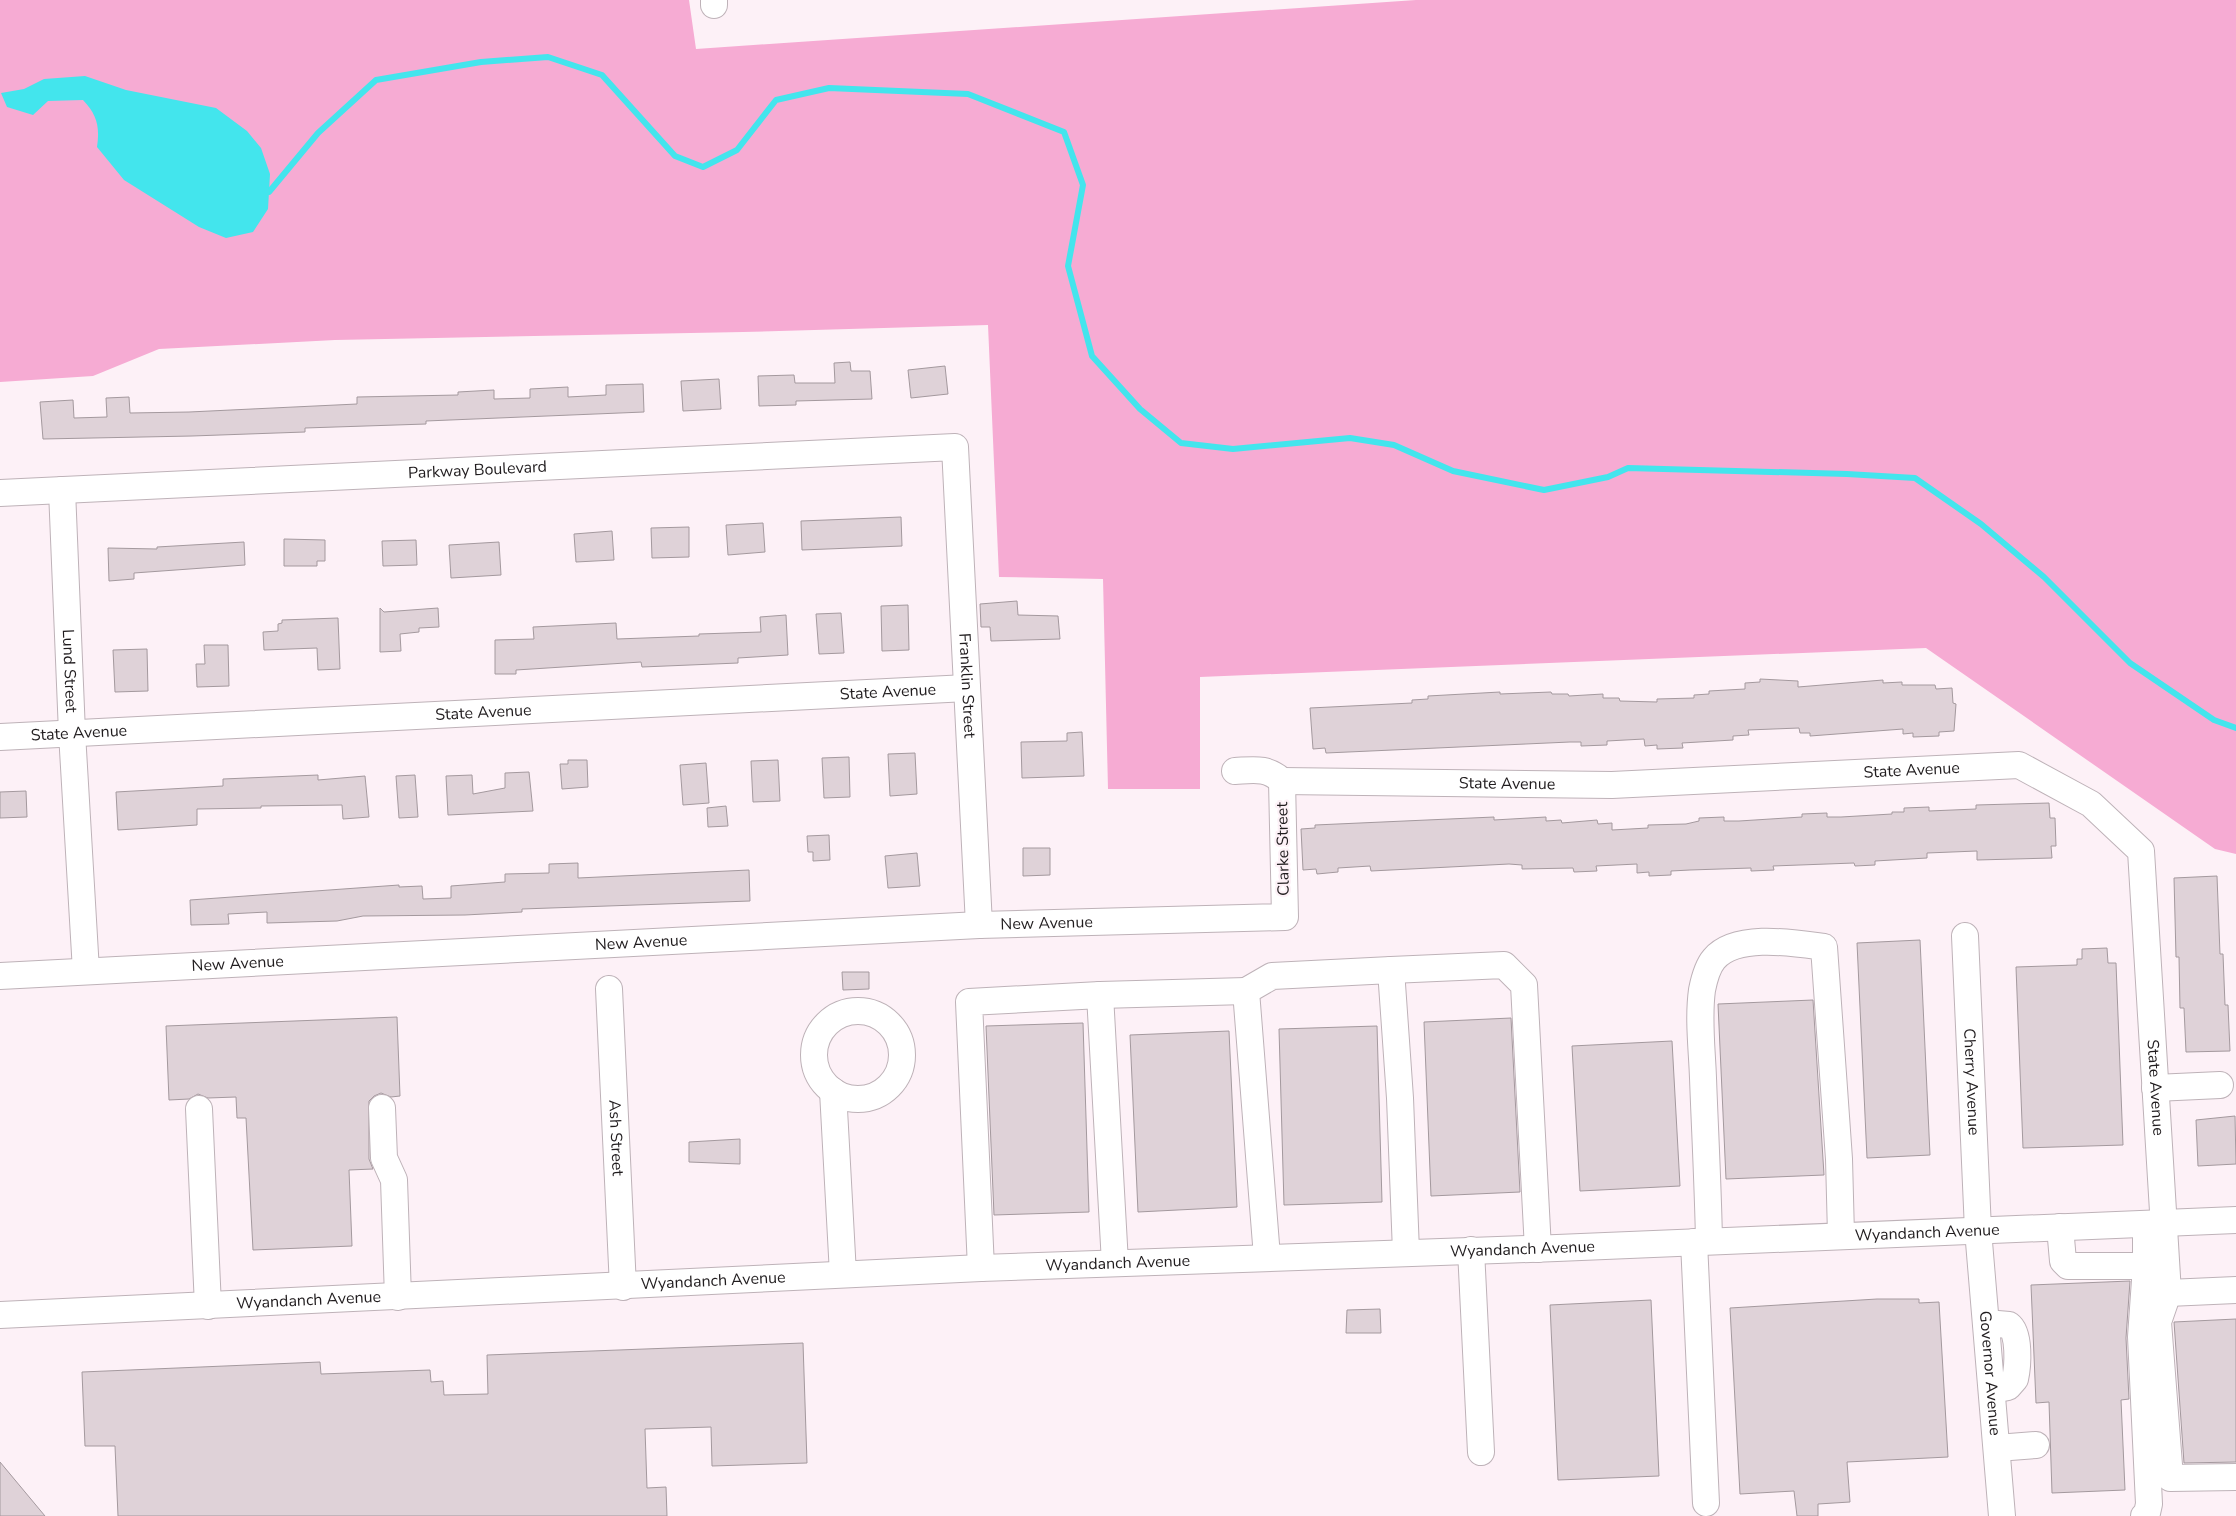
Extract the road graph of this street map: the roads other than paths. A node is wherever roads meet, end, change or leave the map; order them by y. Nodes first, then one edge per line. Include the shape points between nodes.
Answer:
1 (955, 447) joint
2 (62, 490) junction
3 (0, 493) edge
4 (967, 688) junction
5 (72, 733) junction
6 (0, 737) edge
7 (1235, 771) dead end
8 (1282, 781) junction
9 (1285, 917) joint
10 (979, 926) junction
11 (1965, 936) dead end
12 (1391, 970) junction
13 (86, 971) junction
14 (0, 976) edge
15 (609, 989) dead end
16 (1246, 991) junction
17 (1100, 995) junction
18 (2220, 1085) dead end
19 (2155, 1088) junction
20 (833, 1092) dead end
21 (382, 1108) dead end
22 (199, 1109) dead end
23 (2236, 1220) edge
24 (2154, 1224) junction
25 (2060, 1227) junction
26 (1978, 1230) junction
27 (1841, 1235) junction
28 (1702, 1241) junction
29 (1538, 1249) junction
30 (1471, 1250) junction
31 (1406, 1252) junction
32 (1267, 1257) junction
33 (1115, 1263) junction
34 (2146, 1266) junction
35 (981, 1268) junction
36 (843, 1274) junction
37 (624, 1287) junction
38 (2236, 1290) edge
39 (2168, 1293) junction
40 (398, 1297) junction
41 (208, 1306) junction
42 (0, 1315) edge
43 (2036, 1445) dead end
44 (1997, 1448) junction
45 (1481, 1452) dead end
46 (2236, 1476) edge
47 (1706, 1503) dead end
48 (2002, 1516) edge
49 (2144, 1516) edge

1 - 2 street, Parkway Boulevard
1 - 4 street, Franklin Street
2 - 3 street, Parkway Boulevard
2 - 5 street, Lund Street
4 - 5 street, State Avenue
4 - 10 street, Franklin Street
5 - 6 street, State Avenue
5 - 13 street, Lund Street
7 - 8 street via 1264,770
8 - 9 street, Clarke Street
8 - 19 street, State Avenue via 1612,785 2019,765 2091,804 2141,851
9 - 10 street, New Avenue
10 - 13 street, New Avenue
11 - 26 street, Cherry Avenue
12 - 16 street via 1272,976
12 - 29 street via 1504,965 1524,985
12 - 31 street
13 - 14 street, New Avenue
15 - 37 street, Ash Street
16 - 17 street
16 - 32 street
17 - 33 street
17 - 35 street via 969,1002
18 - 19 street
19 - 24 street, State Avenue
20 - 36 street
21 - 40 street via 384,1158 394,1180
22 - 41 street
23 - 24 street, Wyandanch Avenue
24 - 25 street, Wyandanch Avenue
24 - 34 street
24 - 39 street
25 - 26 street, Wyandanch Avenue
25 - 34 street via 2063,1261 2070,1267
26 - 27 street, Wyandanch Avenue
26 - 44 street, Governor Avenue
27 - 28 street, Wyandanch Avenue
27 - 28 street via 1824,947 1792,942 1755,943 1738,944 1715,958 1706,973 1702,991
28 - 29 street, Wyandanch Avenue
28 - 47 street
29 - 30 street, Wyandanch Avenue
30 - 31 street, Wyandanch Avenue
30 - 45 street
31 - 32 street, Wyandanch Avenue
32 - 33 street, Wyandanch Avenue
33 - 35 street, Wyandanch Avenue
34 - 49 street via 2141,1338 2149,1504 2148,1513
35 - 36 street, Wyandanch Avenue
36 - 37 street, Wyandanch Avenue
37 - 40 street, Wyandanch Avenue
38 - 39 street
39 - 46 street via 2158,1322 2170,1478
40 - 41 street, Wyandanch Avenue
41 - 42 street, Wyandanch Avenue
43 - 44 street
44 - 48 street, Governor Avenue

